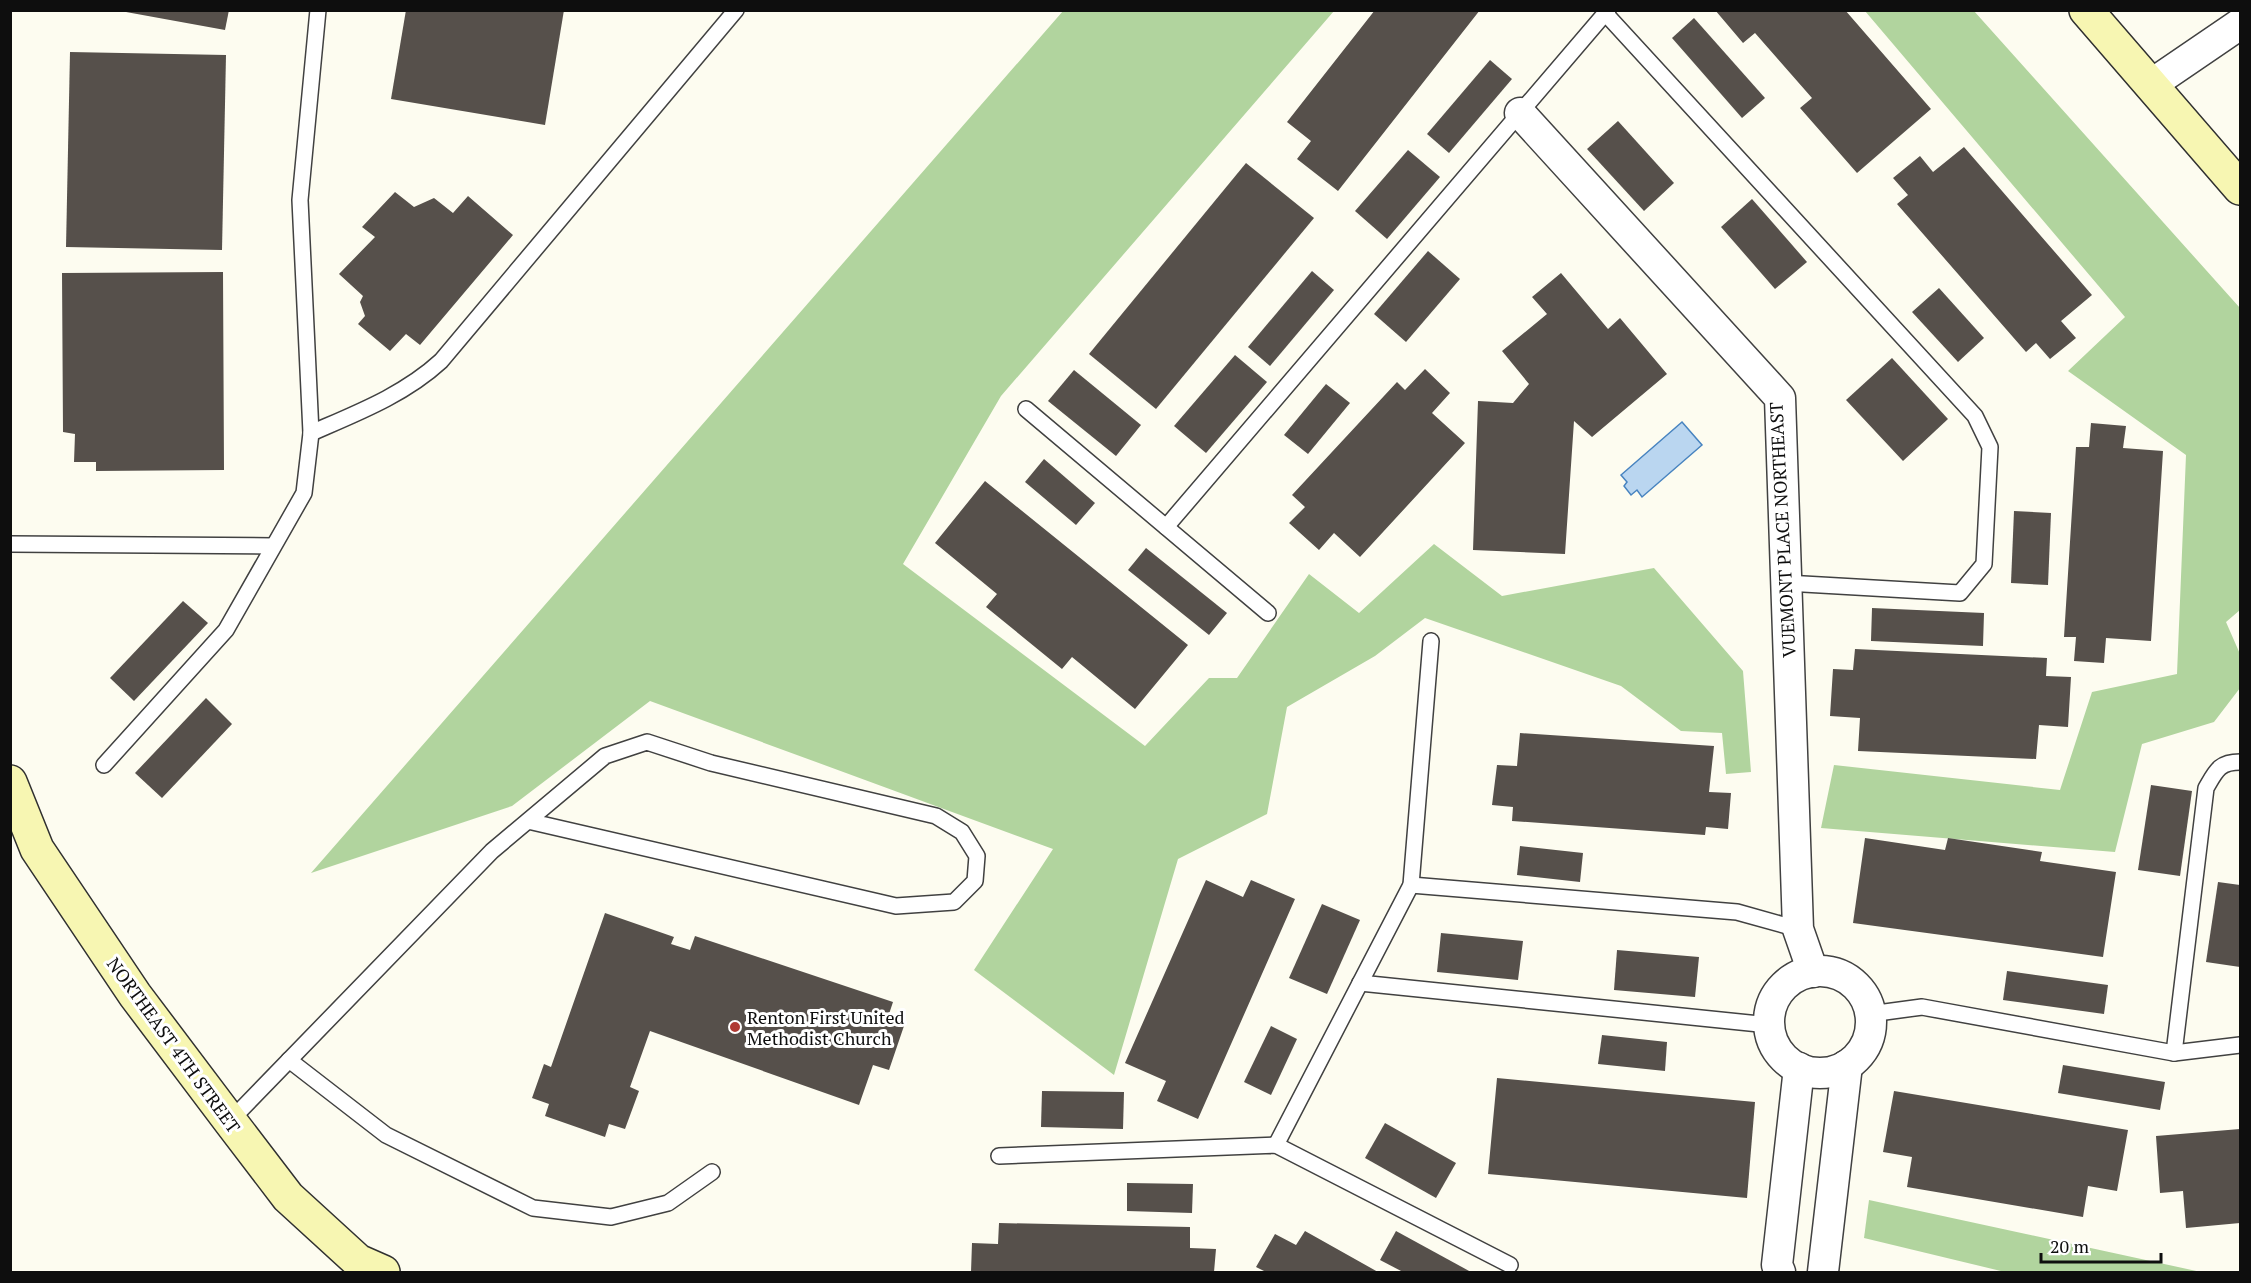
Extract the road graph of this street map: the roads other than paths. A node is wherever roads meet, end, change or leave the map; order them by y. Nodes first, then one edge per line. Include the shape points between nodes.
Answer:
1 (318, 10) edge
2 (736, 10) edge
3 (2086, 10) edge
4 (1606, 12) edge
5 (2241, 24) edge
6 (2152, 84) junction
7 (1520, 114) junction
8 (2241, 188) edge
9 (1026, 409) dead end
10 (311, 433) junction
11 (1166, 526) junction
12 (10, 544) edge
13 (273, 546) junction
14 (1786, 583) junction
15 (1268, 613) dead end
16 (1431, 641) dead end
17 (2241, 762) edge
18 (104, 765) dead end
19 (10, 782) edge
20 (528, 821) junction
21 (1411, 885) junction
22 (1798, 929) junction
23 (1813, 972) junction
24 (1360, 983) junction
25 (1870, 1014) junction
26 (1768, 1025) junction
27 (2241, 1045) edge
28 (2174, 1053) junction
29 (289, 1060) junction
30 (1847, 1065) junction
31 (1799, 1068) junction
32 (230, 1120) junction
33 (1276, 1145) junction
34 (999, 1156) dead end
35 (712, 1172) dead end
36 (1510, 1265) dead end
37 (383, 1272) edge
38 (1780, 1272) edge
39 (1823, 1272) edge

1 - 10 lane via 300,200
2 - 10 lane via 441,361 423,378 381,402
3 - 6 street
4 - 7 lane
4 - 14 lane via 1975,416 1990,447 1984,564 1960,593
5 - 6 street
6 - 8 street
7 - 11 lane
7 - 14 street, VUEMONT PLACE NORTHEAST via 1780,398
9 - 11 lane
10 - 13 lane via 304,493
11 - 15 lane
12 - 13 lane
13 - 18 lane via 226,630
14 - 22 street, VUEMONT PLACE NORTHEAST
16 - 21 lane
17 - 28 lane via 2227,762 2215,771 2206,788
19 - 32 street, NORTHEAST 4TH STREET via 37,849 135,995
20 - 20 lane via 605,756 647,742 711,763 936,816 962,832 977,856 975,881 954,902 896,906
20 - 29 lane via 492,851
21 - 22 lane via 1737,912
21 - 24 lane
22 - 23 street, VUEMONT PLACE NORTHEAST
23 - 25 street via 1826,970 1855,983 1866,998
23 - 26 street via 1803,973 1785,984 1772,1004
24 - 26 lane
24 - 33 lane
25 - 28 lane via 1922,1006
25 - 30 street via 1867,1044
26 - 31 street via 1775,1047 1786,1061
27 - 28 lane
29 - 32 lane
29 - 35 lane via 386,1135 533,1208 611,1217 668,1203
30 - 31 street via 1824,1074
30 - 39 street
31 - 38 street
32 - 37 street, NORTHEAST 4TH STREET via 288,1197 358,1260
33 - 34 lane
33 - 36 lane

